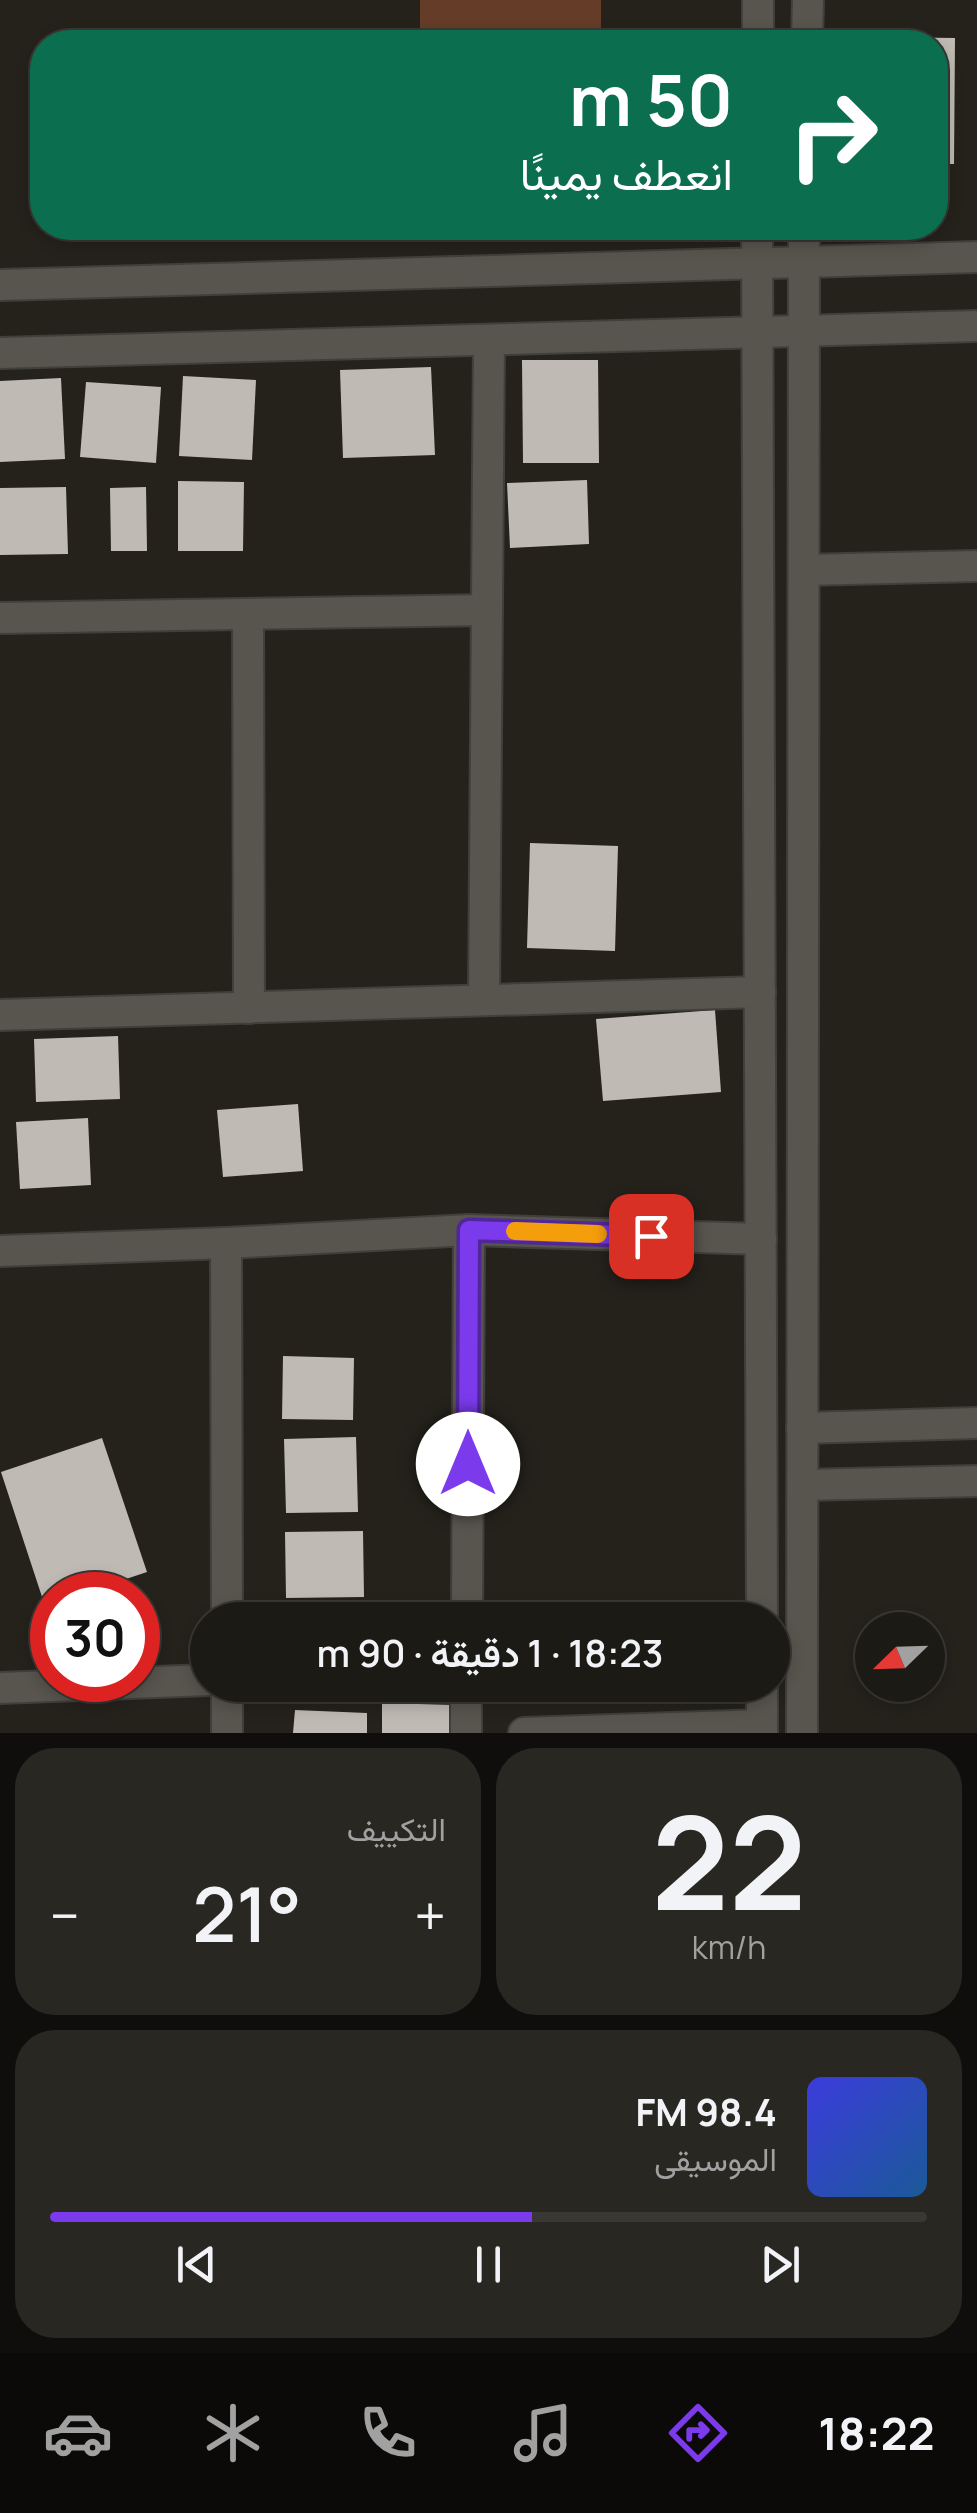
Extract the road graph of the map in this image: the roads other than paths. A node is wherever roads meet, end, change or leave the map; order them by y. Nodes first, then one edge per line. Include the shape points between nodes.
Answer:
1 (758, 0) edge
2 (808, 0) edge
3 (758, 30) edge
4 (807, 30) edge
5 (757, 240) edge
6 (804, 240) edge
7 (977, 257) edge
8 (804, 262) junction
9 (757, 263) junction
10 (0, 286) edge
11 (977, 326) edge
12 (804, 331) junction
13 (757, 332) junction
14 (489, 340) junction
15 (0, 353) edge
16 (977, 566) edge
17 (804, 570) junction
18 (487, 610) junction
19 (248, 614) junction
20 (0, 618) edge
21 (760, 992) junction
22 (484, 1000) junction
23 (248, 1008) junction
24 (0, 1016) edge
25 (469, 1230) junction
26 (760, 1239) junction
27 (226, 1243) junction
28 (0, 1251) edge
29 (977, 1423) edge
30 (802, 1428) junction
31 (977, 1481) edge
32 (803, 1485) junction
33 (227, 1602) edge
34 (467, 1602) edge
35 (762, 1602) edge
36 (190, 1681) edge
37 (0, 1688) edge
38 (227, 1702) edge
39 (466, 1702) edge
40 (762, 1702) edge
41 (762, 1729) edge
42 (227, 1733) edge
43 (466, 1733) edge
44 (524, 1733) edge
45 (802, 1733) edge

1 - 3 street
2 - 4 street
5 - 9 street
6 - 8 street
7 - 8 street
8 - 9 street
8 - 12 street
9 - 10 street
9 - 13 street
11 - 12 street
12 - 13 street
12 - 17 street
13 - 14 street
13 - 21 street
14 - 15 street
14 - 18 street
16 - 17 street
17 - 30 street
18 - 19 street
18 - 22 street
19 - 20 street
19 - 23 street
21 - 22 street
21 - 26 street
22 - 23 street
23 - 24 street
25 - 26 street
25 - 27 street
25 - 34 street
26 - 35 street
27 - 28 street
27 - 33 street
29 - 30 street
30 - 32 street
31 - 32 street
32 - 45 street
36 - 37 street
38 - 42 street
39 - 43 street
40 - 41 street
41 - 44 street

